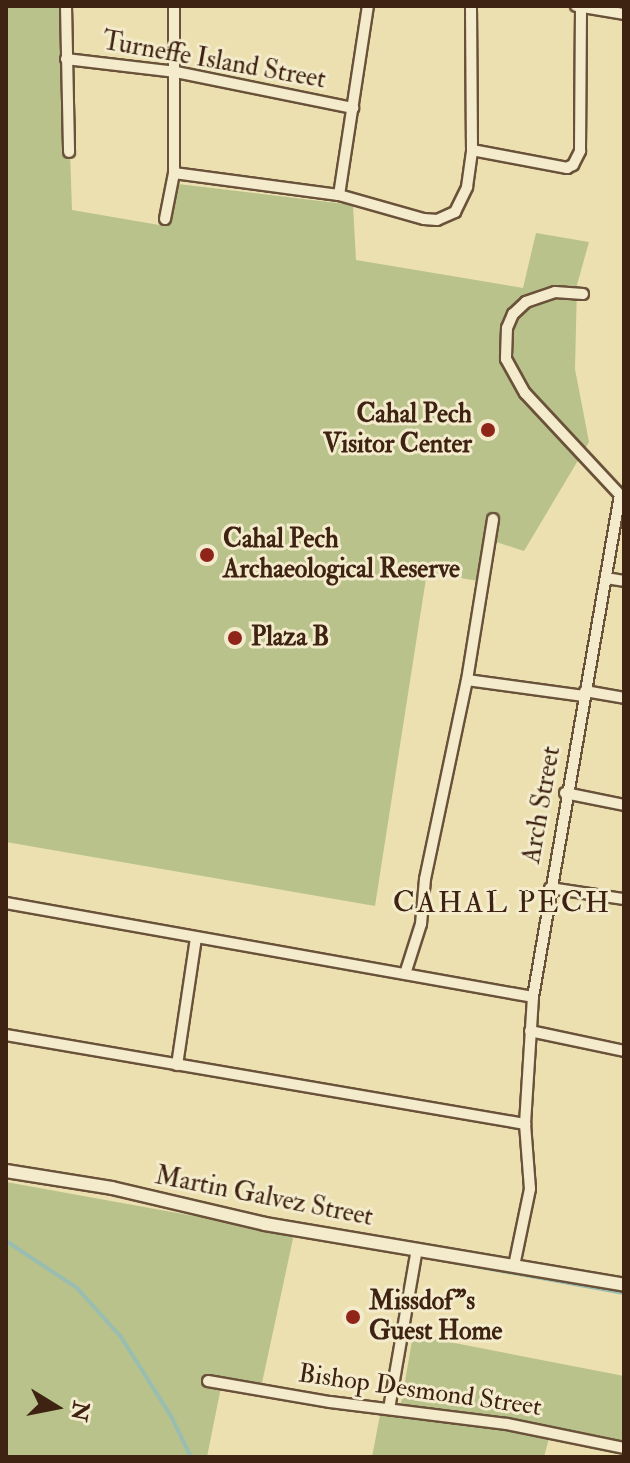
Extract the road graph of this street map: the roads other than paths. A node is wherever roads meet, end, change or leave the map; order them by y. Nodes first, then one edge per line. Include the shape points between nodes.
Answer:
1 (66, 6) edge
2 (174, 6) edge
3 (368, 6) edge
4 (471, 6) edge
5 (574, 6) edge
6 (581, 7) edge
7 (624, 14) edge
8 (66, 59) junction
9 (176, 72) junction
10 (353, 108) junction
11 (472, 150) junction
12 (69, 152) dead end
13 (174, 173) junction
14 (339, 195) junction
15 (165, 219) dead end
16 (583, 294) dead end
17 (622, 497) edge
18 (493, 519) dead end
19 (606, 578) junction
20 (624, 581) edge
21 (467, 680) junction
22 (585, 694) junction
23 (624, 698) edge
24 (565, 793) junction
25 (624, 805) edge
26 (550, 888) junction
27 (624, 899) edge
28 (6, 903) edge
29 (196, 938) junction
30 (405, 974) junction
31 (533, 997) junction
32 (530, 1031) junction
33 (6, 1035) edge
34 (624, 1051) edge
35 (177, 1065) junction
36 (525, 1124) junction
37 (6, 1171) edge
38 (417, 1249) junction
39 (514, 1266) junction
40 (624, 1285) edge
41 (208, 1381) dead end
42 (389, 1409) junction
43 (624, 1448) edge

1 - 8 street
2 - 9 street
3 - 10 street
4 - 11 street
5 - 6 street
6 - 7 street
6 - 11 street via 580,151 573,165
8 - 9 street, Turneffe Island Street
8 - 12 street
9 - 10 street, Turneffe Island Street
9 - 13 street
10 - 14 street
11 - 14 street via 463,201 446,218 424,219
13 - 14 street
13 - 15 street
16 - 17 street via 555,292 526,302 507,328 506,359 525,393
17 - 19 street, Arch Street
18 - 21 street
19 - 20 street
19 - 22 street, Arch Street
21 - 22 street
21 - 30 street via 425,879 421,924
22 - 23 street
22 - 24 street, Arch Street
24 - 25 street
24 - 26 street, Arch Street
26 - 27 street
26 - 31 street, Arch Street
28 - 29 street
29 - 30 street
29 - 35 street
30 - 31 street
31 - 32 street, Arch Street
32 - 34 street
32 - 36 street, Arch Street
33 - 35 street
35 - 36 street
36 - 39 street, Arch Street via 530,1189
37 - 38 street, Martin Galvez Street
38 - 39 street, Martin Galvez Street
38 - 42 street
39 - 40 street, Martin Galvez Street
41 - 42 street, Bishop Desmond Street
42 - 43 street, Bishop Desmond Street via 507,1424

